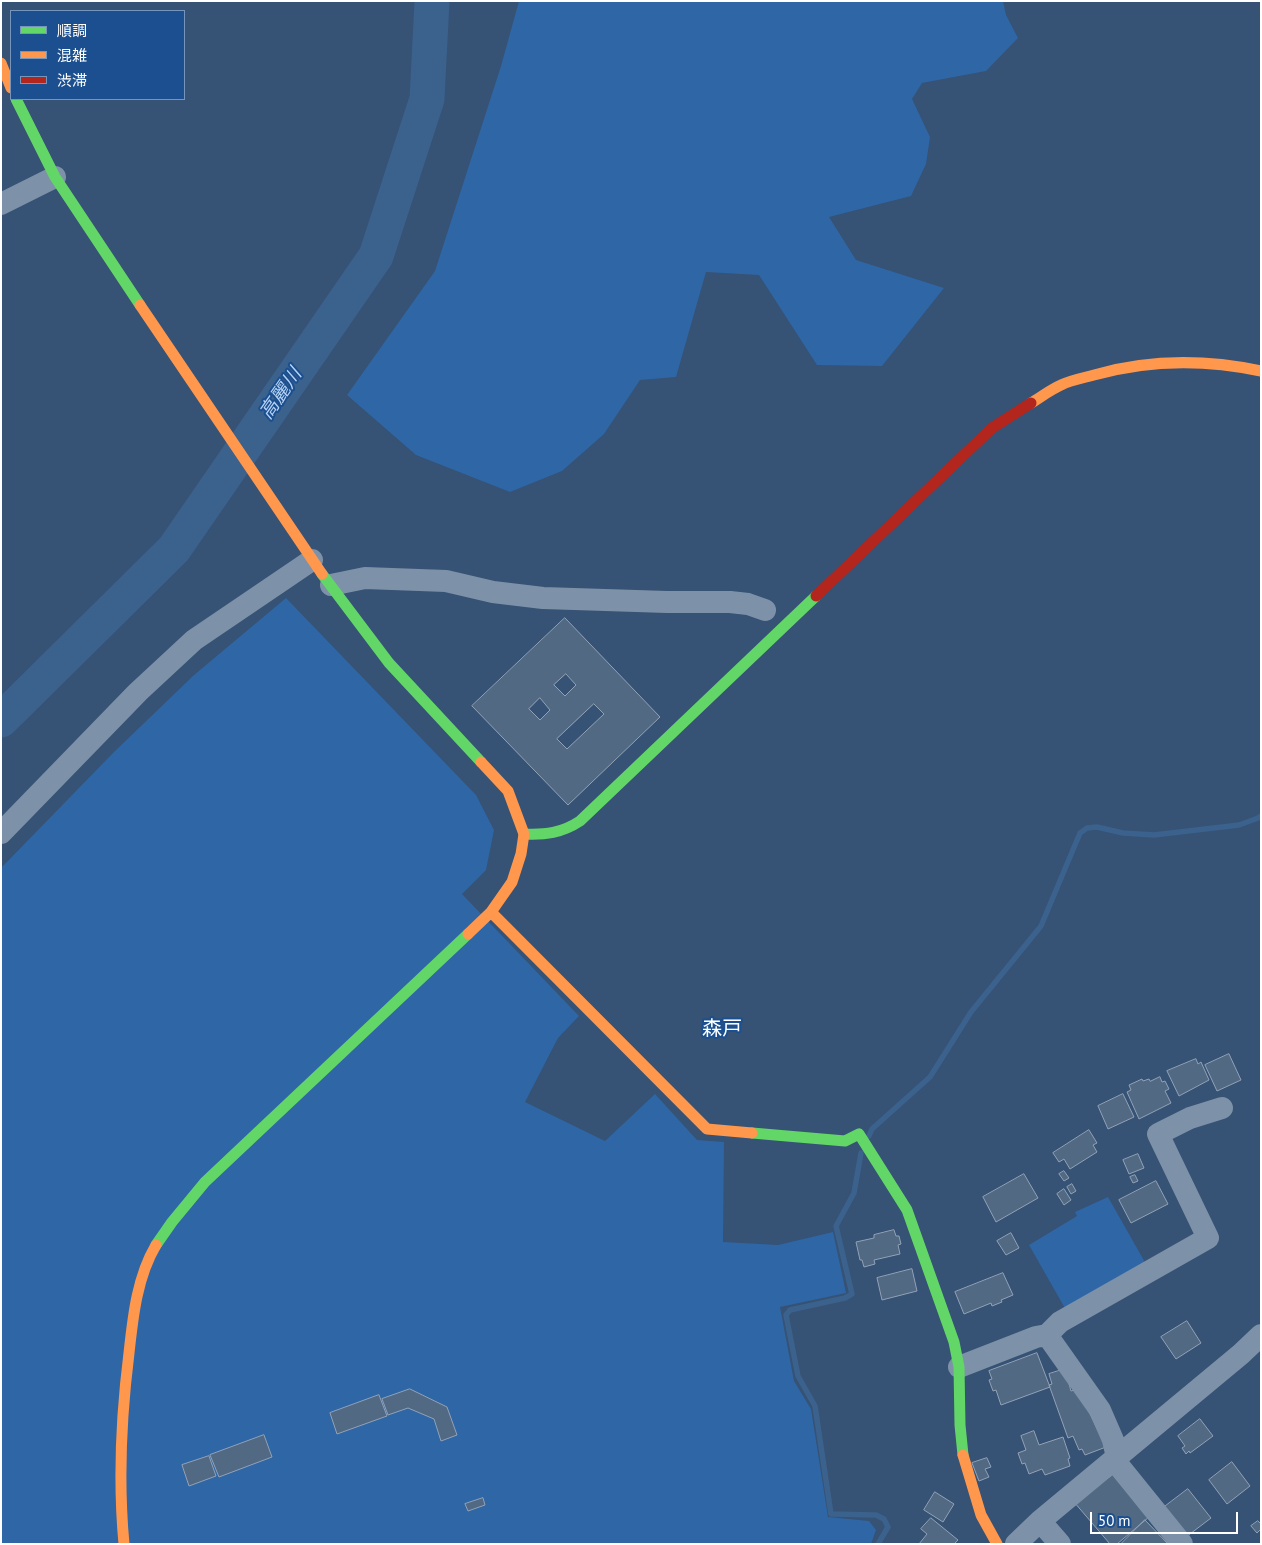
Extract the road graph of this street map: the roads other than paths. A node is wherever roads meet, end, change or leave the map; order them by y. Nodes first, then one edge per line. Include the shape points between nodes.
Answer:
1 (1, 63) edge
2 (10, 86) edge
3 (16, 100) edge
4 (55, 177) junction
5 (1, 204) edge
6 (1261, 371) edge
7 (312, 560) junction
8 (332, 585) junction
9 (765, 610) dead end
10 (1, 833) edge
11 (524, 834) junction
12 (491, 912) junction
13 (1222, 1108) dead end
14 (1047, 1335) junction
15 (1261, 1335) edge
16 (959, 1367) junction
17 (1117, 1457) junction
18 (1040, 1521) junction
19 (124, 1544) edge
20 (997, 1544) edge
21 (1016, 1544) edge
22 (1060, 1544) edge
23 (1182, 1544) edge

1 - 2 street
3 - 4 street
4 - 5 street
4 - 7 street
6 - 11 street via 1205,362 1172,361 1114,368 1062,385 992,428 580,821 554,834
7 - 8 street
7 - 10 street via 194,640 138,692
8 - 9 street via 366,578 446,581 493,592 543,598 730,602
8 - 11 street via 389,663 508,791
11 - 12 street via 522,854 512,882
12 - 16 street via 707,1130 845,1141 859,1134 907,1210 954,1342
12 - 19 street via 206,1182 172,1220 154,1249 134,1306 126,1370 119,1483
13 - 14 street via 1190,1118 1158,1134 1208,1238 1060,1322
14 - 16 street
14 - 17 street via 1100,1410
15 - 17 street
16 - 20 street via 961,1445 981,1515
17 - 18 street
17 - 23 street via 1119,1466
18 - 21 street
18 - 22 street

